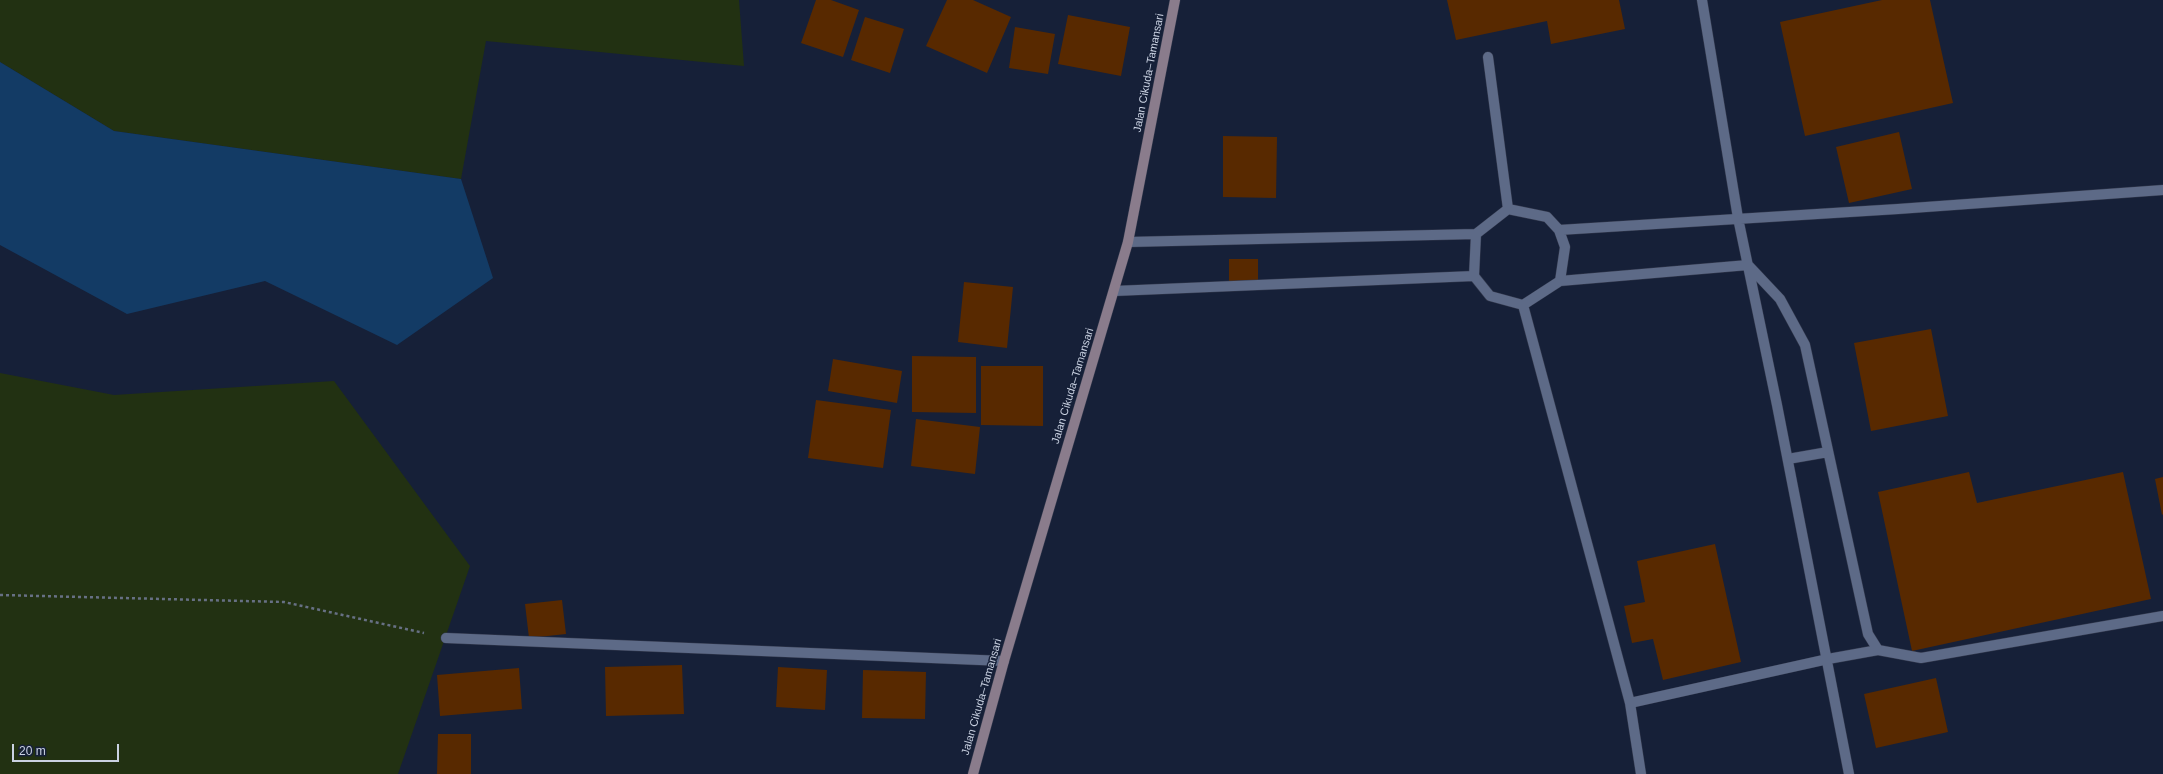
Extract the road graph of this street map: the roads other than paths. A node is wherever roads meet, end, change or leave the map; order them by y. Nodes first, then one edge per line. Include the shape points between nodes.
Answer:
1 (1175, 0) edge
2 (1702, 0) edge
3 (1488, 57) dead end
4 (2163, 190) edge
5 (1508, 209) junction
6 (1738, 218) junction
7 (1559, 230) junction
8 (1476, 234) junction
9 (1128, 242) junction
10 (1748, 265) junction
11 (1474, 276) junction
12 (1560, 281) junction
13 (1114, 292) junction
14 (1523, 305) junction
15 (1828, 452) junction
16 (1788, 459) junction
17 (2163, 616) edge
18 (446, 638) road end
19 (1878, 650) junction
20 (1828, 659) junction
21 (1004, 661) junction
22 (1630, 703) junction
23 (973, 774) edge
24 (1641, 774) edge
25 (1849, 774) edge

1 - 9 street, Jalan Cikuda–Tamansari
2 - 6 street
3 - 5 street
4 - 6 street
5 - 7 street via 1546,217
5 - 8 street
6 - 7 street
6 - 10 street
7 - 12 street via 1565,247
8 - 9 street
8 - 11 street
9 - 13 street, Jalan Cikuda–Tamansari
10 - 12 street
10 - 15 street via 1780,299 1805,345
10 - 16 street
11 - 13 street
11 - 14 street via 1490,296
12 - 14 street
13 - 21 street, Jalan Cikuda–Tamansari
14 - 22 street
15 - 16 street
15 - 19 street via 1868,634
16 - 20 street
17 - 19 street via 1921,658
18 - 21 street
19 - 20 street
20 - 22 street
20 - 25 street
21 - 23 street, Jalan Cikuda–Tamansari
22 - 24 street

